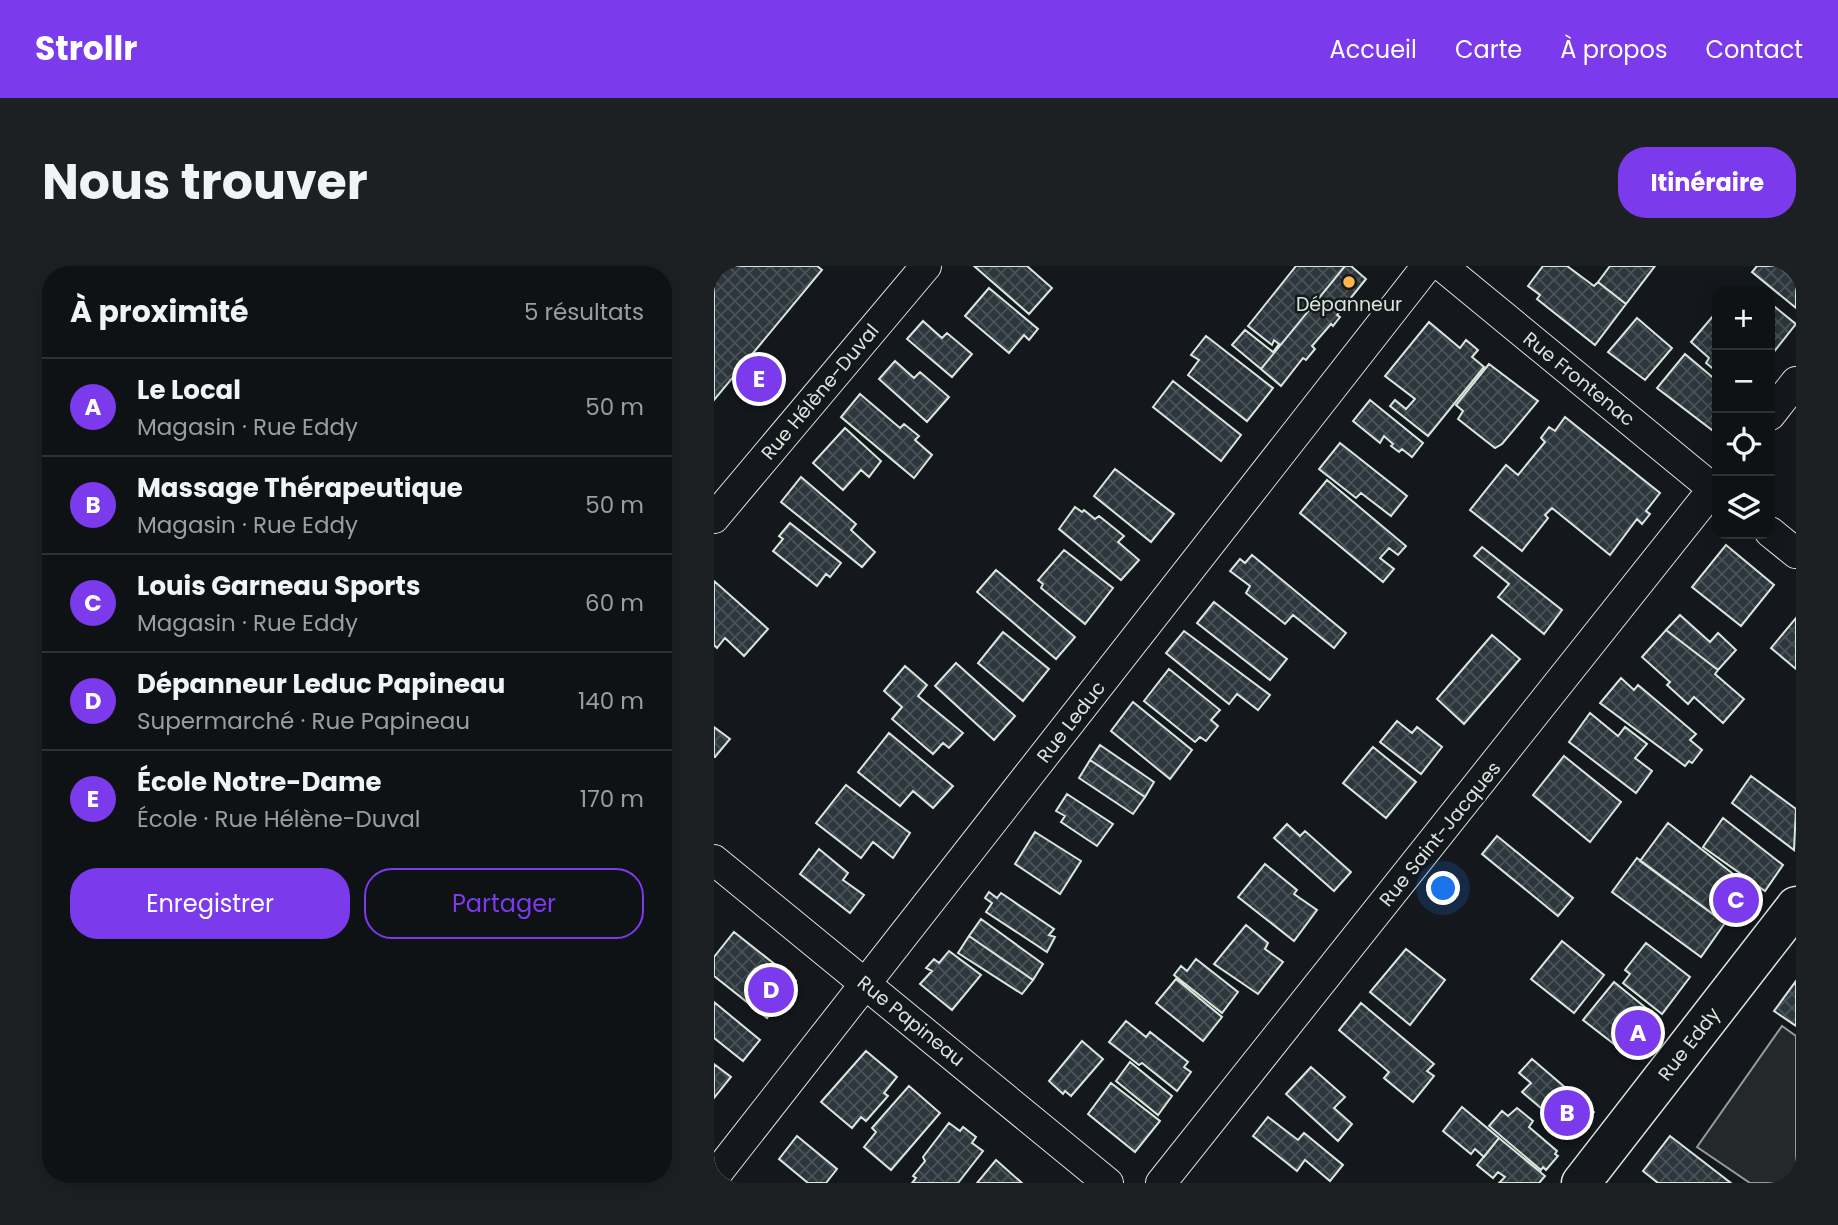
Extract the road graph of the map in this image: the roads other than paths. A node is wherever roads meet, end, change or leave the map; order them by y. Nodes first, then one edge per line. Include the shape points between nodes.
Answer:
1 (926, 266) edge
2 (1427, 266) edge
3 (1442, 266) edge
4 (1796, 382) edge
5 (1772, 413) edge
6 (1712, 486) edge
7 (1712, 494) edge
8 (714, 518) edge
9 (1775, 536) edge
10 (1796, 553) edge
11 (714, 860) edge
12 (1796, 906) edge
13 (866, 984) junction
14 (714, 1177) edge
15 (1108, 1183) edge
16 (1161, 1183) edge
17 (1581, 1183) edge

1 - 8 street, Rue Hélène-Duval
2 - 13 street, Rue Leduc
3 - 6 street, Rue Frontenac
4 - 5 street
7 - 16 street, Rue Saint-Jacques
9 - 10 street
11 - 13 street, Rue Papineau
12 - 17 main road, Rue Eddy
13 - 14 street, Rue Leduc
13 - 15 street, Rue Papineau

